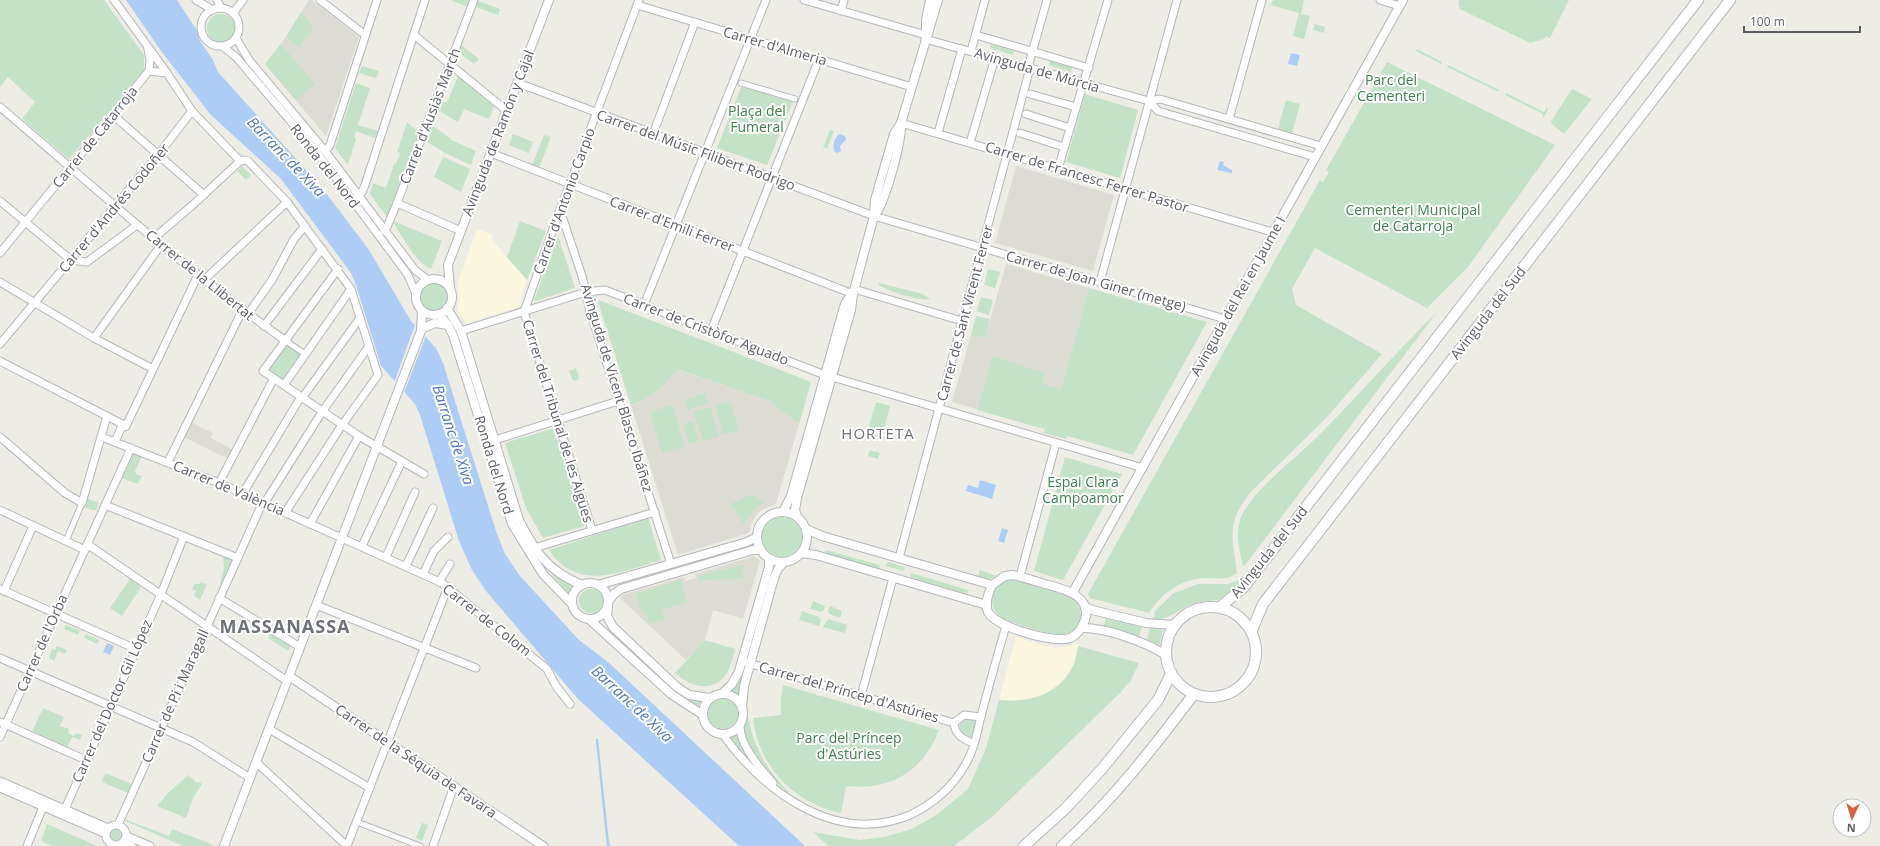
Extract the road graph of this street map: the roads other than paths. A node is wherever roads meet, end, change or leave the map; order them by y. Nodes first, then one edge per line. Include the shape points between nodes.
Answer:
1 (114, 0) edge
2 (195, 0) edge
3 (217, 0) edge
4 (243, 0) edge
5 (320, 0) edge
6 (377, 0) edge
7 (425, 0) edge
8 (474, 0) edge
9 (549, 0) edge
10 (766, 0) edge
11 (804, 0) edge
12 (844, 0) edge
13 (930, 0) edge
14 (938, 0) edge
15 (985, 0) edge
16 (1047, 0) edge
17 (1108, 0) edge
18 (1177, 0) edge
19 (1262, 0) edge
20 (1380, 0) edge
21 (1698, 0) edge
22 (1730, 0) edge
23 (638, 3) edge
24 (1401, 3) edge
25 (217, 9) junction
26 (841, 11) junction
27 (233, 13) junction
28 (206, 16) junction
29 (695, 22) junction
30 (365, 35) junction
31 (414, 35) junction
32 (976, 35) junction
33 (926, 37) junction
34 (236, 38) junction
35 (750, 39) junction
36 (222, 46) junction
37 (148, 47) junction
38 (962, 49) junction
39 (971, 51) junction
40 (1033, 51) junction
41 (995, 58) junction
42 (819, 59) junction
43 (450, 63) junction
44 (1029, 68) junction
45 (1089, 68) junction
46 (149, 71) junction
47 (167, 72) junction
48 (518, 83) junction
49 (741, 83) dead end
50 (1084, 83) junction
51 (912, 87) junction
52 (1030, 94) dead end
53 (795, 99) dead end
54 (1149, 101) junction
55 (0, 107) edge
56 (1076, 107) junction
57 (192, 111) junction
58 (507, 111) junction
59 (597, 113) junction
60 (1026, 114) dead end
61 (113, 115) junction
62 (1229, 119) junction
63 (902, 123) junction
64 (1070, 128) junction
65 (938, 133) junction
66 (1020, 133) dead end
67 (653, 134) junction
68 (970, 143) junction
69 (1321, 146) junction
70 (1064, 147) junction
71 (325, 151) junction
72 (491, 153) junction
73 (705, 153) junction
74 (1007, 153) junction
75 (158, 155) junction
76 (1315, 157) junction
77 (240, 161) junction
78 (70, 167) junction
79 (1058, 169) junction
80 (772, 178) junction
81 (570, 184) junction
82 (1125, 189) junction
83 (204, 195) junction
84 (358, 196) junction
85 (0, 201) edge
86 (287, 202) junction
87 (397, 203) junction
88 (115, 206) junction
89 (558, 215) junction
90 (874, 216) junction
91 (25, 222) junction
92 (137, 225) junction
93 (305, 226) junction
94 (676, 226) junction
95 (384, 230) junction
96 (460, 231) junction
97 (1272, 232) junction
98 (154, 238) junction
99 (161, 245) junction
100 (982, 248) junction
101 (322, 249) junction
102 (743, 252) junction
103 (0, 253) edge
104 (71, 260) junction
105 (448, 265) junction
106 (338, 269) junction
107 (201, 277) junction
108 (430, 280) junction
109 (0, 282) edge
110 (1100, 282) junction
111 (351, 289) junction
112 (450, 289) junction
113 (586, 292) junction
114 (853, 292) junction
115 (416, 294) junction
116 (34, 304) junction
117 (644, 305) junction
118 (447, 308) junction
119 (422, 311) junction
120 (245, 312) junction
121 (524, 312) junction
122 (437, 314) junction
123 (360, 318) junction
124 (1225, 319) junction
125 (962, 321) junction
126 (448, 325) junction
127 (264, 326) junction
128 (423, 329) junction
129 (461, 331) junction
130 (711, 331) junction
131 (94, 338) junction
132 (286, 341) junction
133 (0, 344) edge
134 (369, 346) junction
135 (306, 354) junction
136 (0, 361) edge
137 (153, 369) junction
138 (828, 376) junction
139 (274, 378) junction
140 (284, 385) junction
141 (302, 398) junction
142 (618, 401) junction
143 (939, 409) junction
144 (322, 412) junction
145 (104, 414) junction
146 (558, 420) junction
147 (344, 425) junction
148 (126, 426) junction
149 (359, 436) junction
150 (0, 437) edge
151 (102, 437) junction
152 (495, 440) junction
153 (115, 442) junction
154 (1056, 443) junction
155 (377, 447) junction
156 (131, 448) junction
157 (402, 461) junction
158 (168, 462) junction
159 (1143, 468) junction
160 (424, 474) dead end
161 (219, 483) junction
162 (415, 492) dead end
163 (242, 493) junction
164 (82, 503) junction
165 (264, 503) junction
166 (105, 505) junction
167 (433, 508) dead end
168 (0, 510) edge
169 (285, 512) junction
170 (655, 512) junction
171 (783, 512) junction
172 (797, 516) junction
173 (310, 524) junction
174 (33, 526) junction
175 (806, 529) junction
176 (592, 530) junction
177 (184, 536) junction
178 (448, 537) dead end
179 (757, 537) junction
180 (342, 538) junction
181 (66, 541) junction
182 (362, 546) junction
183 (86, 547) junction
184 (534, 548) junction
185 (761, 550) junction
186 (801, 554) junction
187 (386, 557) junction
188 (238, 558) junction
189 (899, 558) junction
190 (769, 559) junction
191 (784, 562) junction
192 (450, 564) dead end
193 (671, 564) junction
194 (406, 566) junction
195 (423, 574) junction
196 (1020, 576) junction
197 (893, 578) junction
198 (439, 582) junction
199 (582, 585) junction
200 (598, 585) junction
201 (992, 585) junction
202 (448, 587) junction
203 (2, 590) edge
204 (1073, 592) junction
205 (161, 594) junction
206 (220, 598) junction
207 (572, 604) junction
208 (608, 604) junction
209 (316, 605) junction
210 (987, 605) junction
211 (1085, 607) junction
212 (1220, 607) junction
213 (56, 614) junction
214 (589, 619) junction
215 (1174, 625) junction
216 (207, 626) junction
217 (1006, 626) junction
218 (1081, 628) junction
219 (1252, 630) junction
220 (300, 647) junction
221 (424, 648) junction
222 (136, 649) junction
223 (1166, 655) junction
224 (0, 658) edge
225 (746, 663) junction
226 (476, 668) dead end
227 (30, 671) junction
228 (1171, 674) junction
229 (288, 678) junction
230 (722, 694) junction
231 (1194, 694) junction
232 (861, 696) junction
233 (710, 698) junction
234 (570, 704) dead end
235 (110, 706) junction
236 (742, 707) junction
237 (703, 716) junction
238 (981, 717) junction
239 (954, 723) junction
240 (3, 724) edge
241 (740, 726) junction
242 (161, 728) junction
243 (269, 729) junction
244 (723, 735) junction
245 (0, 737) edge
246 (389, 743) junction
247 (974, 743) junction
248 (86, 760) junction
249 (256, 762) junction
250 (250, 778) junction
251 (0, 781) edge
252 (454, 786) junction
253 (0, 788) edge
254 (370, 788) junction
255 (782, 794) junction
256 (42, 807) junction
257 (65, 809) junction
258 (357, 822) junction
259 (118, 825) junction
260 (107, 831) junction
261 (125, 839) junction
262 (111, 845) edge
263 (27, 846) edge
264 (132, 846) edge
265 (150, 846) edge
266 (224, 846) edge
267 (347, 846) edge
268 (420, 846) edge
269 (433, 846) edge
270 (543, 846) edge
271 (1024, 846) edge
272 (1062, 846) edge

1 - 37 street
2 - 25 street
2 - 28 street
3 - 25 street
4 - 27 street
5 - 30 street
6 - 30 street
7 - 31 street
8 - 43 street, Carrer d'Ausiàs March
9 - 48 street, Avinguda de Ramón y Cajal
10 - 35 street
11 - 26 street, Avinguda de Múrcia
12 - 26 street
13 - 33 street via 925,25
14 - 33 street via 933,22
15 - 32 street
16 - 40 street, Carrer de Sant Vicent Ferrer
17 - 45 street
18 - 54 street
19 - 62 street
20 - 24 street
21 - 212 main road, Avinguda del Sud via 1244,587
22 - 219 main road, Avinguda del Sud via 1263,604
23 - 29 street, Carrer d'Almeria
23 - 59 street, Carrer d'Antonio Carpio
24 - 69 street, Avinguda del Rei en Jaume I
25 - 27 street
25 - 28 street
26 - 33 street, Avinguda de Múrcia
27 - 34 street via 238,22 239,32
28 - 36 street via 201,27 206,39 210,43
29 - 35 street, Carrer d'Almeria
29 - 67 street
30 - 71 street via 330,145
31 - 43 street
31 - 84 street via 365,185
32 - 39 street
32 - 40 street, Avinguda de Múrcia
33 - 38 street, Avinguda de Múrcia
33 - 51 street
34 - 36 street
34 - 71 street, Ronda del Nord via 250,60
35 - 42 street, Carrer d'Almeria
35 - 73 street
36 - 115 street, Ronda del Nord via 236,57 316,151 408,275
37 - 46 street
37 - 47 street
38 - 39 street, Avinguda de Múrcia
38 - 65 street
39 - 41 street, Avinguda de Múrcia
40 - 44 street, Carrer de Sant Vicent Ferrer
40 - 45 street, Avinguda de Múrcia
41 - 44 street, Avinguda de Múrcia
41 - 68 street
42 - 51 street, Carrer d'Almeria
42 - 80 street
43 - 58 street
43 - 87 street, Carrer d'Ausiàs March
44 - 50 street, Avinguda de Múrcia
44 - 74 street, Carrer de Sant Vicent Ferrer
45 - 50 street
46 - 47 street
46 - 61 street, Carrer de Catarroja
47 - 57 street
48 - 58 street, Avinguda de Ramón y Cajal
48 - 59 street, Carrer del Músic Filibert Rodrigo
49 - 53 street
50 - 54 street, Avinguda de Múrcia
50 - 56 street
51 - 63 street
52 - 56 street
54 - 62 street, Avinguda de Múrcia via 1160,99
54 - 76 street, Avinguda de Múrcia via 1158,111
54 - 82 street
55 - 78 street, Carrer de la Llibertat
56 - 64 street
57 - 75 street, Carrer d'Andrés Codoñer
57 - 77 street
58 - 72 street, Avinguda de Ramón y Cajal
59 - 67 street, Carrer del Músic Filibert Rodrigo
59 - 81 street, Carrer d'Antonio Carpio
60 - 64 street
61 - 75 street
61 - 78 street, Carrer de Catarroja
62 - 69 street, Avinguda de Múrcia
63 - 65 street, Carrer de Francesc Ferrer Pastor
63 - 90 street via 894,134 875,200
64 - 70 street
65 - 68 street, Carrer de Francesc Ferrer Pastor
66 - 70 street
67 - 73 street, Carrer del Músic Filibert Rodrigo
68 - 74 street, Carrer de Francesc Ferrer Pastor
69 - 76 street, Avinguda del Rei en Jaume I
70 - 79 street
71 - 84 street, Ronda del Nord
72 - 81 street, Carrer d'Emili Ferrer
72 - 96 street, Avinguda de Ramón y Cajal
73 - 80 street, Carrer del Músic Filibert Rodrigo
73 - 94 street
74 - 79 street, Carrer de Francesc Ferrer Pastor
74 - 100 street, Carrer de Sant Vicent Ferrer
75 - 83 street
75 - 88 street, Carrer d'Andrés Codoñer
76 - 97 street, Avinguda del Rei en Jaume I
77 - 83 street
77 - 86 street via 248,161
78 - 88 street, Carrer de la Llibertat
78 - 91 street, Carrer de Catarroja
79 - 82 street, Carrer de Francesc Ferrer Pastor
80 - 90 street, Carrer del Músic Filibert Rodrigo
80 - 102 street
81 - 89 street, Carrer d'Antonio Carpio
81 - 94 street, Carrer d'Emili Ferrer
82 - 97 street, Carrer de Francesc Ferrer Pastor
82 - 110 street
83 - 98 street
84 - 95 street, Ronda del Nord
85 - 91 street
86 - 93 street
86 - 107 street
87 - 95 street, Carrer d'Ausiàs March
87 - 96 street
88 - 92 street, Carrer de la Llibertat
88 - 104 street, Carrer d'Andrés Codoñer
89 - 113 street, Avinguda de Vicent Blasco Ibáñez via 563,219
89 - 121 street, Carrer d'Antonio Carpio
90 - 100 street, Carrer de Joan Giner (metge)
90 - 114 street
91 - 103 street, Carrer de Catarroja
91 - 104 street
92 - 98 street, Carrer de la Llibertat
92 - 104 street via 87,262
93 - 101 street
93 - 120 street via 294,239 272,280
94 - 102 street, Carrer d'Emili Ferrer
94 - 117 street
95 - 108 street, Ronda del Nord via 415,270
96 - 105 street, Avinguda de Ramón y Cajal
97 - 124 street, Avinguda del Rei en Jaume I
98 - 99 street, Carrer de la Llibertat
99 - 107 street, Carrer de la Llibertat
99 - 131 street
100 - 110 street, Carrer de Joan Giner (metge)
100 - 125 street, Carrer de Sant Vicent Ferrer
101 - 106 street
101 - 127 street
102 - 114 street, Carrer d'Emili Ferrer
102 - 130 street
104 - 116 street, Carrer d'Andrés Codoñer
105 - 108 street, Avinguda de Ramón y Cajal
105 - 112 street, Avinguda de Ramón y Cajal
106 - 111 street
106 - 132 street
107 - 120 street, Carrer de la Llibertat
107 - 137 street
108 - 112 street via 443,282
108 - 115 street via 422,283
109 - 116 street
110 - 124 street, Carrer de Joan Giner (metge)
111 - 123 street
111 - 135 street
112 - 118 street via 452,298
113 - 117 street, Carrer de Cristòfor Aguado via 605,290
113 - 121 street, Carrer de Cristòfor Aguado
113 - 142 street, Avinguda de Vicent Blasco Ibáñez
114 - 125 street, Carrer d'Emili Ferrer
114 - 138 street via 851,310
115 - 119 street via 417,303
116 - 131 street
116 - 133 street, Carrer d'Andrés Codoñer
117 - 130 street, Carrer de Cristòfor Aguado
118 - 122 street
118 - 129 street, Ronda del Nord
119 - 122 street
119 - 128 street
120 - 127 street, Carrer de la Llibertat
120 - 158 street
121 - 129 street, Carrer de Cristòfor Aguado
121 - 146 street, Carrer del Tribunal de les Aigües
122 - 126 street, Ronda del Nord
122 - 128 street
123 - 134 street
123 - 141 street
124 - 159 street, Avinguda del Rei en Jaume I
125 - 143 street, Carrer de Sant Vicent Ferrer
126 - 128 street via 435,323
126 - 207 street, Ronda del Nord via 455,340 512,524 543,574
127 - 132 street, Carrer de la Llibertat
128 - 155 street
129 - 152 street, Ronda del Nord
130 - 138 street, Carrer de Cristòfor Aguado
131 - 137 street
132 - 135 street
132 - 139 street via 263,371
134 - 144 street, Carrer de Pi i Maragall
134 - 147 street via 378,375
135 - 140 street
136 - 145 street
137 - 148 street
138 - 143 street, Carrer de Cristòfor Aguado
138 - 171 street via 791,496
138 - 172 street via 797,498
139 - 140 street
139 - 161 street
140 - 141 street
141 - 144 street
141 - 163 street
142 - 146 street
142 - 170 street, Avinguda de Vicent Blasco Ibáñez
143 - 154 street, Carrer de Cristòfor Aguado
143 - 189 street, Carrer de Sant Vicent Ferrer
144 - 147 street
144 - 165 street, Carrer de Pi i Maragall
145 - 148 street
145 - 151 street
146 - 152 street
146 - 176 street, Carrer del Tribunal de les Aigües
147 - 149 street
147 - 169 street
148 - 153 street via 120,428
149 - 155 street
149 - 173 street
150 - 164 street via 65,493
151 - 153 street, Carrer de València
151 - 164 street
152 - 184 street, Ronda del Nord via 519,520
153 - 156 street, Carrer de València
154 - 159 street, Carrer de Cristòfor Aguado
154 - 196 street
155 - 157 street
155 - 180 street
156 - 158 street, Carrer de València
156 - 166 street, Carrer de l'Orba
157 - 160 street
157 - 182 street
158 - 161 street, Carrer de València
159 - 204 street, Avinguda del Rei en Jaume I
161 - 163 street, Carrer de València
162 - 187 street
163 - 165 street, Carrer de València
164 - 181 street
165 - 169 street, Carrer de València
165 - 188 street, Carrer de Pi i Maragall
166 - 177 street
166 - 183 street, Carrer de l'Orba
167 - 194 street
168 - 174 street
169 - 173 street, Carrer de València
170 - 176 street
170 - 193 street, Avinguda de Vicent Blasco Ibáñez
171 - 172 street
171 - 179 street via 765,519 758,528
172 - 175 street
173 - 180 street, Carrer de València
174 - 181 street
174 - 203 street
175 - 186 street via 808,538
175 - 189 street
176 - 184 street
177 - 188 street
177 - 205 street, Carrer del Doctor Gil López
178 - 195 street via 434,551
179 - 185 street
179 - 193 street via 746,543
180 - 182 street, Carrer de Colom
180 - 209 street
181 - 183 street
182 - 187 street, Carrer de Colom
183 - 205 street
183 - 213 street, Carrer de l'Orba
184 - 199 street, Ronda del Nord via 558,573
185 - 190 street
185 - 208 street via 753,550 621,589 614,594
186 - 191 street via 792,561
186 - 197 street via 816,555
187 - 194 street, Carrer de Colom
188 - 206 street, Carrer de Pi i Maragall
189 - 201 street
190 - 191 street
190 - 225 street
191 - 225 street via 774,578
192 - 198 street
193 - 200 street
194 - 195 street, Carrer de Colom
195 - 198 street, Carrer de Colom
196 - 201 street via 1005,576
196 - 204 street
197 - 210 street
197 - 232 street
198 - 202 street, Carrer de Colom
199 - 200 street
199 - 207 street via 574,592
200 - 208 street via 606,592
201 - 210 street
202 - 221 street
202 - 234 street, Carrer de Colom via 547,669
203 - 213 street
204 - 211 street
205 - 216 street
205 - 222 street, Carrer del Doctor Gil López
206 - 216 street, Carrer de Pi i Maragall
206 - 220 street
207 - 214 street via 578,614
208 - 214 street via 600,616
208 - 233 street via 607,616 613,627 677,687 689,695
209 - 220 street
209 - 221 street
210 - 217 street via 988,612
211 - 215 street via 1146,623
211 - 218 street via 1085,619
212 - 215 main road via 1207,606 1194,610
212 - 219 main road via 1233,612
213 - 222 street
213 - 227 street, Carrer de l'Orba
214 - 237 street via 671,694
215 - 223 main road via 1167,639
216 - 229 street
216 - 242 street, Carrer de Pi i Maragall
217 - 218 street via 1059,640 1073,636
217 - 238 street
218 - 223 street via 1091,628 1140,641
219 - 231 main road via 1257,645 1256,660 1251,675 1241,687 1219,697
220 - 229 street
221 - 226 street
221 - 246 street
222 - 235 street, Carrer del Doctor Gil López
223 - 228 main road
224 - 227 street
225 - 230 street
225 - 232 street, Carrer del Príncep d'Astúries
225 - 236 street
227 - 235 street
227 - 240 street, Carrer de l'Orba
228 - 231 main road via 1181,686
228 - 271 main road via 1158,700 1101,770 1066,808
229 - 243 street
229 - 246 street, Carrer de la Séquia de Favara
230 - 233 street
230 - 236 street via 734,697
231 - 272 main road via 1121,787
232 - 239 street, Carrer del Príncep d'Astúries
233 - 237 street
235 - 242 street
235 - 248 street, Carrer del Doctor Gil López
236 - 241 street
237 - 244 street via 711,731
238 - 239 street via 964,715
238 - 247 street
239 - 247 street via 959,735
240 - 245 street, Carrer de l'Orba
240 - 248 street
241 - 244 street via 736,731
241 - 255 street via 740,735 750,752
242 - 250 street via 201,746
242 - 259 street, Carrer de Pi i Maragall
243 - 249 street
243 - 254 street
244 - 255 street via 741,758
246 - 252 street, Carrer de la Séquia de Favara
246 - 254 street
247 - 255 street via 960,773 940,797 917,811 891,822 863,825 834,822 795,805
248 - 257 street, Carrer del Doctor Gil López
249 - 250 street
249 - 267 street
250 - 266 street
251 - 257 street
252 - 269 street
252 - 270 street, Carrer de la Séquia de Favara
253 - 256 street
254 - 258 street
256 - 260 street
256 - 263 street
257 - 260 street
258 - 267 street
258 - 268 street
259 - 260 street via 113,825
259 - 261 street via 124,828
260 - 262 street via 107,840
261 - 262 street via 118,845
261 - 264 street
261 - 265 street

